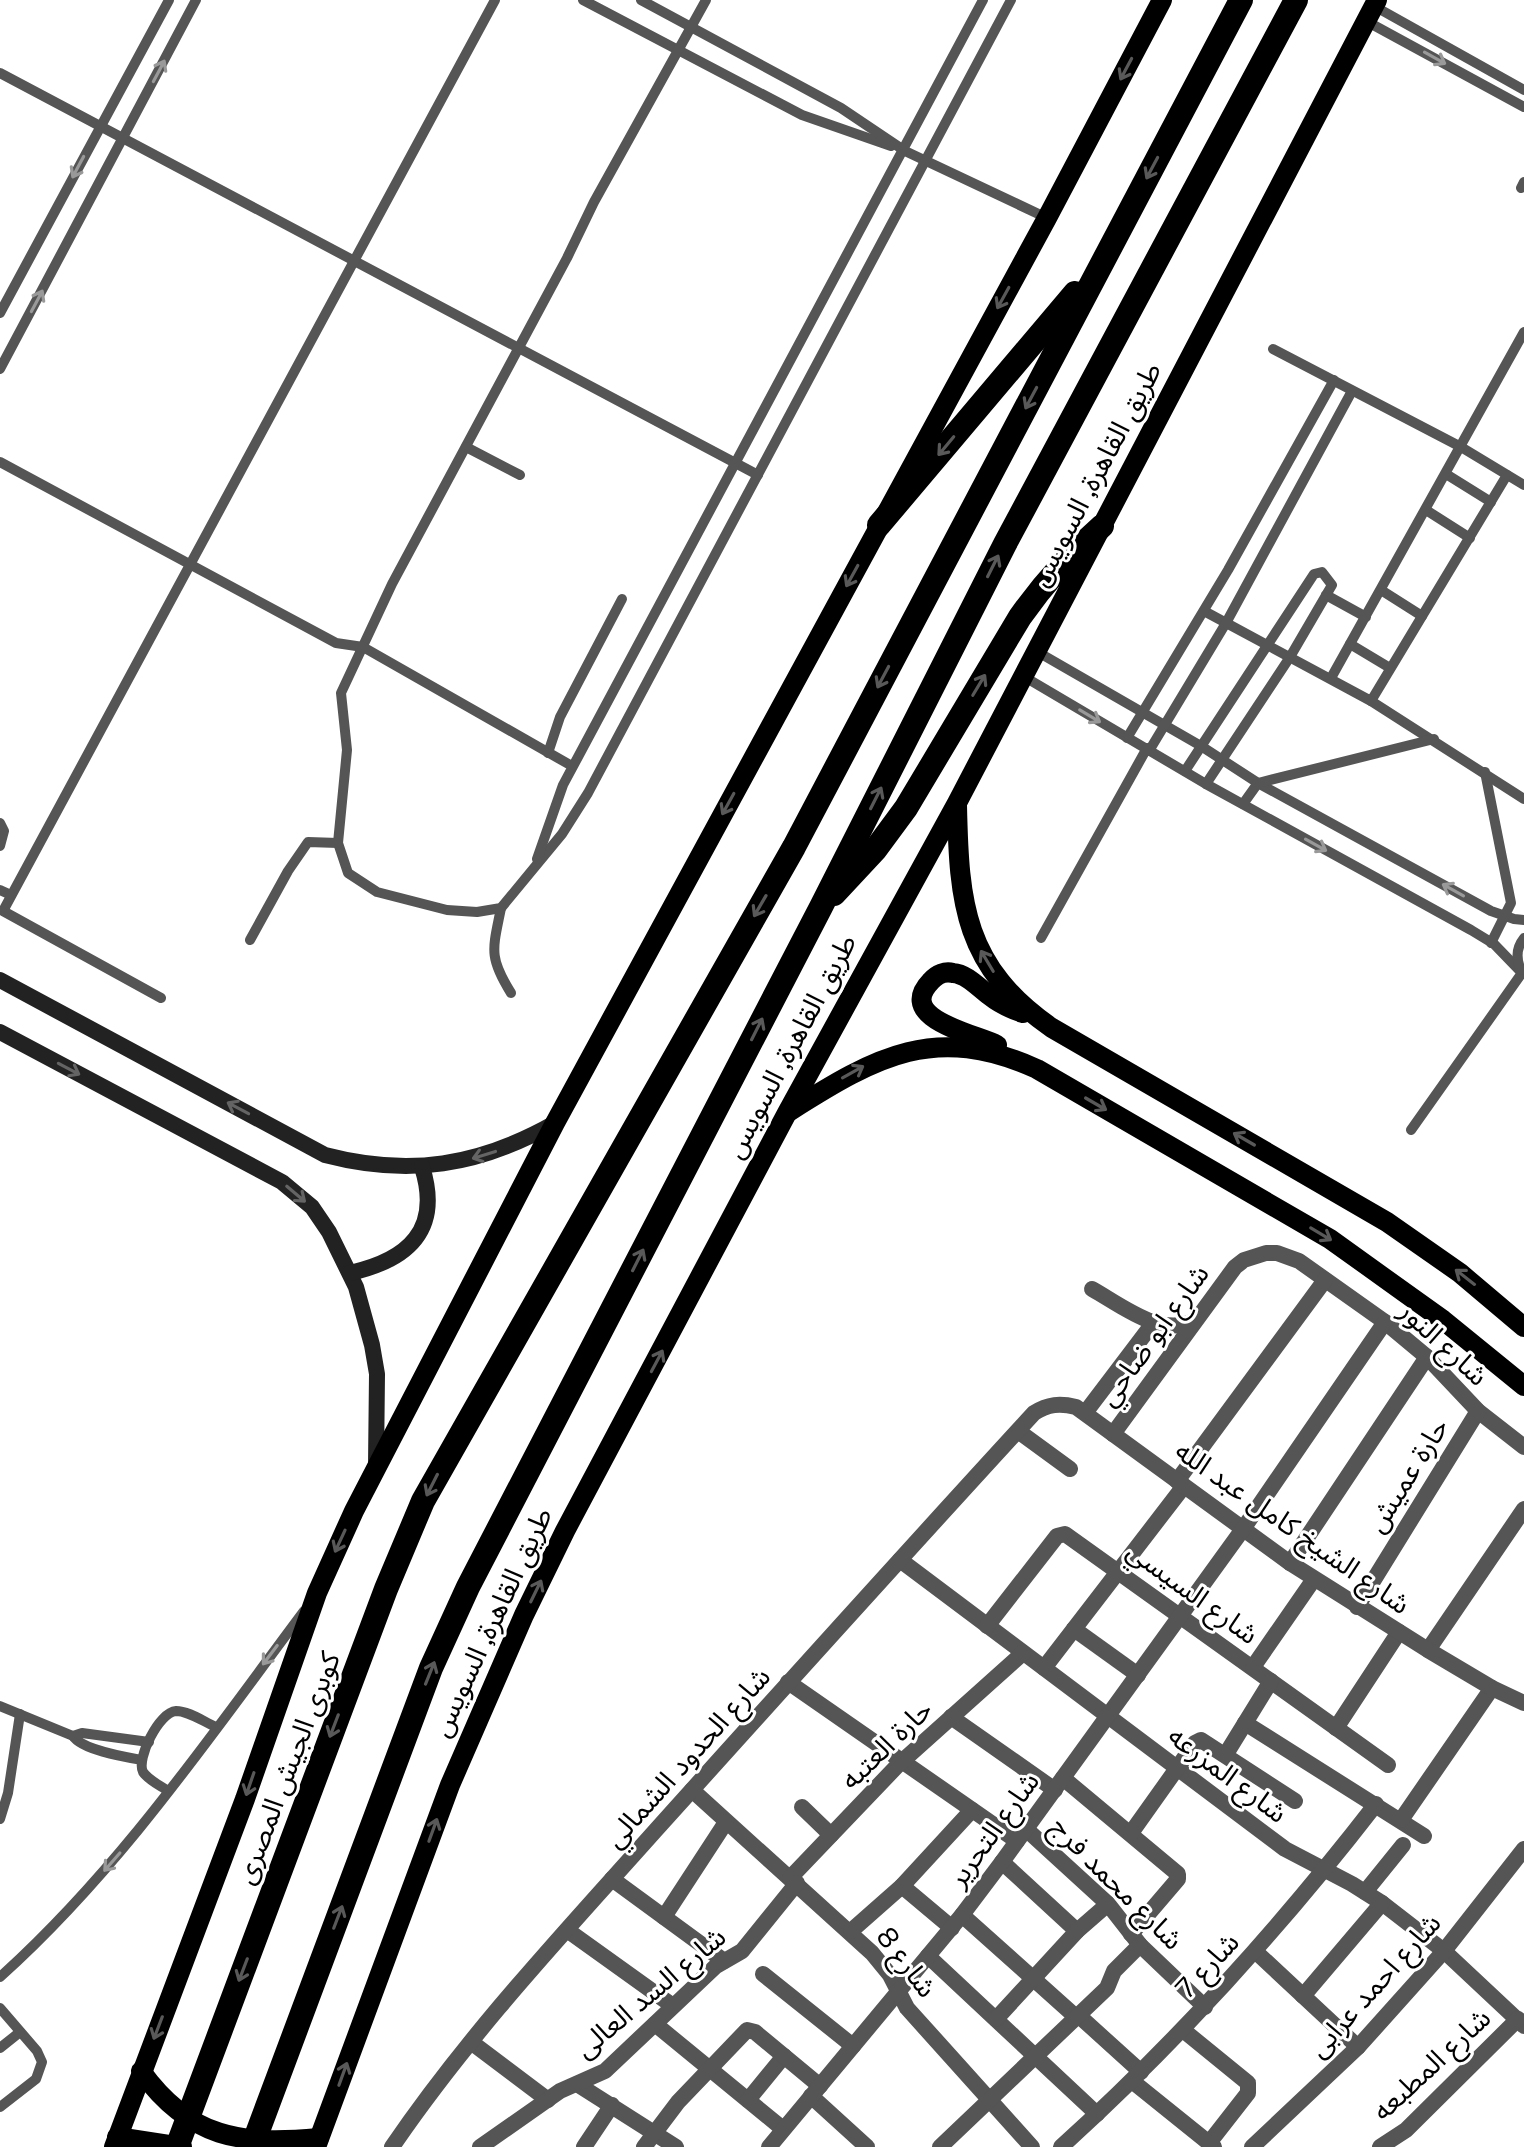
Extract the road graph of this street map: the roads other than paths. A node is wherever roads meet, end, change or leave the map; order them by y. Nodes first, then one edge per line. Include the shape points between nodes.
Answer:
1 (169, 0) edge
2 (196, 0) edge
3 (495, 0) edge
4 (583, 0) edge
5 (641, 0) edge
6 (706, 0) edge
7 (983, 0) edge
8 (1011, 0) edge
9 (1162, 0) edge
10 (1241, 0) edge
11 (1296, 0) edge
12 (1373, 9) edge
13 (691, 26) junction
14 (678, 51) junction
15 (0, 73) edge
16 (1524, 90) edge
17 (1524, 107) edge
18 (100, 128) junction
19 (123, 140) junction
20 (905, 151) junction
21 (927, 161) junction
22 (1047, 218) junction
23 (1105, 258) junction
24 (355, 262) junction
25 (0, 313) edge
26 (1524, 332) edge
27 (519, 348) junction
28 (1273, 349) dead end
29 (0, 369) edge
30 (1334, 380) junction
31 (1352, 391) junction
32 (466, 447) junction
33 (1461, 447) junction
34 (0, 462) edge
35 (735, 463) junction
36 (1446, 474) junction
37 (520, 475) dead end
38 (758, 475) junction
39 (1507, 475) junction
40 (1524, 485) edge
41 (1491, 502) junction
42 (1426, 510) junction
43 (1258, 516) junction
44 (879, 525) junction
45 (1102, 526) junction
46 (1277, 527) junction
47 (1470, 538) junction
48 (190, 565) junction
49 (1381, 590) junction
50 (1326, 595) junction
51 (622, 599) dead end
52 (1204, 611) junction
53 (1422, 616) junction
54 (1366, 617) junction
55 (1226, 623) junction
56 (1350, 644) junction
57 (1268, 645) junction
58 (363, 647) junction
59 (1036, 651) junction
60 (1290, 657) junction
61 (1390, 668) junction
62 (1023, 676) junction
63 (1331, 678) junction
64 (1371, 701) junction
65 (1142, 712) junction
66 (1166, 726) junction
67 (1127, 738) junction
68 (1434, 739) junction
69 (1201, 746) junction
70 (1148, 750) junction
71 (548, 753) junction
72 (1222, 761) junction
73 (572, 766) junction
74 (1185, 771) junction
75 (1485, 772) junction
76 (1258, 783) junction
77 (1206, 784) junction
78 (1524, 799) edge
79 (957, 803) junction
80 (1243, 804) junction
81 (0, 823) edge
82 (338, 843) junction
83 (0, 846) edge
84 (535, 864) junction
85 (0, 890) edge
86 (11, 895) junction
87 (821, 907) junction
88 (501, 908) junction
89 (1506, 917) junction
90 (1524, 920) edge
91 (1041, 938) dead end
92 (1524, 938) edge
93 (250, 940) dead end
94 (1491, 943) junction
95 (1523, 974) edge
96 (0, 980) edge
97 (511, 993) dead end
98 (161, 998) dead end
99 (1035, 1016) junction
100 (0, 1032) edge
101 (1017, 1060) junction
102 (787, 1113) junction
103 (555, 1123) junction
104 (1411, 1130) dead end
105 (422, 1167) junction
106 (1235, 1267) joint
107 (350, 1273) junction
108 (1325, 1280) junction
109 (1092, 1289) dead end
110 (1196, 1320) junction
111 (1154, 1322) junction
112 (1385, 1322) junction
113 (1524, 1327) edge
114 (1427, 1357) junction
115 (1524, 1386) edge
116 (1478, 1411) junction
117 (1034, 1413) joint
118 (1085, 1413) junction
119 (1018, 1431) junction
120 (1113, 1434) junction
121 (1524, 1447) edge
122 (1070, 1469) dead end
123 (375, 1471) junction
124 (1180, 1483) junction
125 (1524, 1509) edge
126 (1243, 1529) junction
127 (900, 1560) junction
128 (1290, 1563) junction
129 (1118, 1571) junction
130 (1314, 1579) junction
131 (317, 1593) junction
132 (1357, 1607) junction
133 (1181, 1616) junction
134 (987, 1626) junction
135 (1074, 1629) junction
136 (1399, 1632) junction
137 (1428, 1650) junction
138 (1023, 1653) junction
139 (1253, 1667) junction
140 (1044, 1668) junction
141 (1138, 1675) junction
142 (1271, 1681) junction
143 (788, 1682) junction
144 (1492, 1688) junction
145 (1524, 1703) edge
146 (0, 1706) edge
147 (20, 1714) junction
148 (1108, 1716) junction
149 (951, 1717) junction
150 (1245, 1723) junction
151 (216, 1727) junction
152 (1336, 1728) junction
153 (73, 1736) junction
154 (149, 1742) junction
155 (1226, 1754) junction
156 (142, 1760) junction
157 (903, 1762) junction
158 (1388, 1765) dead end
159 (1178, 1769) junction
160 (1059, 1784) junction
161 (692, 1790) junction
162 (168, 1791) junction
163 (1295, 1801) dead end
164 (1376, 1804) junction
165 (802, 1807) dead end
166 (972, 1810) junction
167 (0, 1819) edge
168 (1401, 1820) junction
169 (726, 1822) junction
170 (1131, 1833) junction
171 (831, 1835) junction
172 (1022, 1835) junction
173 (1424, 1836) dead end
174 (1403, 1845) dead end
175 (1524, 1849) edge
176 (1002, 1862) junction
177 (1325, 1870) junction
178 (612, 1879) junction
179 (794, 1880) junction
180 (902, 1886) junction
181 (1365, 1892) junction
182 (1382, 1903) junction
183 (1108, 1904) junction
184 (664, 1917) junction
185 (957, 1922) junction
186 (567, 1930) junction
187 (851, 1931) junction
188 (1077, 1931) junction
189 (1136, 1939) junction
190 (1444, 1951) junction
191 (1256, 1952) junction
192 (928, 1956) junction
193 (724, 1961) junction
194 (763, 1974) dead end
195 (0, 1977) edge
196 (1032, 1978) junction
197 (898, 1992) junction
198 (1303, 1996) junction
199 (673, 2006) junction
200 (1205, 2007) junction
201 (0, 2008) edge
202 (1077, 2016) junction
203 (996, 2019) junction
204 (1521, 2023) edge
205 (655, 2024) junction
206 (1183, 2030) junction
207 (20, 2032) junction
208 (471, 2042) junction
209 (853, 2046) junction
210 (1358, 2047) junction
211 (0, 2048) edge
212 (784, 2056) junction
213 (1035, 2056) junction
214 (708, 2067) junction
215 (141, 2071) junction
216 (1137, 2077) junction
217 (577, 2084) junction
218 (815, 2091) junction
219 (988, 2099) junction
220 (548, 2100) junction
221 (748, 2100) junction
222 (1, 2104) edge
223 (612, 2105) junction
224 (1097, 2114) junction
225 (783, 2129) junction
226 (654, 2132) junction
227 (116, 2142) edge
228 (318, 2142) edge
229 (1212, 2145) edge
230 (179, 2147) edge
231 (252, 2147) edge
232 (392, 2147) edge
233 (480, 2147) edge
234 (584, 2147) edge
235 (644, 2147) edge
236 (676, 2147) edge
237 (769, 2147) edge
238 (867, 2147) edge
239 (940, 2147) edge
240 (1032, 2147) edge
241 (1061, 2147) edge
242 (1252, 2147) edge
243 (1380, 2147) edge

1 - 18 lane
19 -> 2 lane
3 - 24 lane
4 - 14 lane
5 - 13 lane
6 - 13 lane
7 - 20 lane
8 - 21 lane
9 -> 22 main road
10 -> 23 highway
87 -> 11 highway, طريق القاهرة, السويس via 1005,544
12 - 16 lane
12 -> 17 lane
12 - 45 main road, طريق القاهرة, السويس
13 - 14 lane
13 - 20 lane via 841,108
14 - 20 lane via 802,115
14 - 27 lane
15 - 18 lane
18 - 19 lane
18 -> 25 lane
19 - 24 lane
29 -> 19 lane
20 - 21 lane
20 - 35 lane
21 - 22 lane
21 - 38 lane
22 -> 44 main road
23 -> 44 highway
23 -> 230 highway, كوبرى الجيش المصرى via 794,847 423,1501
24 - 27 lane
24 - 48 lane
26 - 33 lane
27 - 32 lane
27 - 35 lane
28 - 30 lane
30 - 31 lane
30 - 43 lane
31 - 33 lane
31 - 46 lane
32 - 37 lane
32 - 58 lane
33 - 36 lane
33 - 39 lane
34 - 48 lane
35 - 38 lane
35 - 73 lane
36 - 41 lane
36 - 42 lane
38 - 84 lane via 588,793
39 - 40 lane
39 - 41 lane
41 - 47 lane
42 - 47 lane
42 - 49 lane
43 - 46 lane
43 - 52 lane
44 -> 103 main road
45 - 59 main road, طريق القاهرة, السويس
87 -> 45 highway via 898,819 1038,592
46 - 55 lane
47 - 53 lane
48 - 58 lane via 336,643
48 - 86 lane
49 - 53 lane
49 - 54 lane
50 - 54 lane
50 - 57 lane via 1330,579 1317,572
50 - 60 lane
51 - 71 lane via 560,717
52 - 55 lane
52 - 65 lane
53 - 61 lane
54 - 56 lane
55 - 57 lane
55 - 66 lane
56 - 61 lane
56 - 63 lane
57 - 60 lane
57 - 69 lane
58 - 71 lane
58 - 82 lane via 341,693 347,750
59 - 62 main road, طريق القاهرة, السويس
59 - 65 lane
60 - 63 lane
60 - 72 lane
61 - 64 lane
62 -> 67 lane
62 - 79 main road, طريق القاهرة, السويس
63 - 64 lane
64 - 68 lane
65 - 66 lane
65 - 67 lane
66 - 69 lane
66 - 70 lane
67 - 70 lane
68 - 75 lane
68 - 76 lane
69 - 72 lane
69 - 74 lane
70 - 74 lane
70 - 91 lane
71 - 73 lane
72 - 76 lane
72 - 77 lane
73 - 84 lane
74 - 77 lane
75 - 78 lane
75 - 89 lane via 1510,900
76 - 80 lane
89 -> 76 lane
77 - 80 lane
99 -> 79 main road via 1005,988 973,936 958,876
79 - 102 main road, طريق القاهرة, السويس
80 -> 94 lane
81 - 83 lane
82 - 88 lane via 348,873 377,892 447,910
82 - 93 lane via 308,842
84 - 88 lane
85 - 86 lane
86 - 98 lane via 3,911
231 -> 87 highway, طريق القاهرة, السويس via 431,1668 481,1560
88 - 97 lane via 493,950 496,969
89 - 90 lane
89 - 94 lane
92 - 95 lane via 1517,951
94 - 95 lane
95 - 104 lane
105 -> 96 street via 373,1165 325,1155
99 - 101 main road via 1000,1003 955,973 940,974 925,990 924,1005 931,1018 990,1042
113 -> 99 main road via 1387,1222
100 -> 107 street via 282,1182 312,1207
102 -> 101 main road via 867,1065 908,1051 974,1049
101 -> 115 main road via 1330,1239
228 -> 102 main road, طريق القاهرة, السويس via 450,1785 524,1615
103 -> 105 street via 478,1157
103 - 123 main road
105 - 107 street via 429,1201 418,1235 392,1260
106 - 108 street, شارع النور via 1255,1256 1277,1253
106 - 110 street, شارع ابو ضاحي
107 - 123 street via 377,1374
108 - 112 street, شارع النور
108 - 124 street
109 - 111 street
110 - 111 street via 1175,1328
110 - 120 street, شارع ابو ضاحي
111 - 118 street
112 - 114 street, شارع النور
112 - 126 street, شارع التحرير
114 - 116 street, شارع النور
114 - 128 street
116 - 121 street, شارع النور
116 - 132 street, حارة عميش
117 - 118 street, شارع الشيخ كامل عبد الله via 1054,1404
117 - 119 street, شارع الحدود الشمالي
118 - 120 street, شارع الشيخ كامل عبد الله
119 - 122 street
119 - 127 street, شارع الحدود الشمالي
120 - 124 street, شارع الشيخ كامل عبد الله
123 -> 131 main road
124 - 126 street, شارع الشيخ كامل عبد الله
124 - 129 street
125 - 137 street
126 - 128 street, شارع الشيخ كامل عبد الله
126 - 133 street, شارع التحرير
127 - 134 street, شارع المزرعه
127 - 143 street, شارع الحدود الشمالي
128 - 130 street, شارع الشيخ كامل عبد الله
129 - 133 street, شارع السيسي
129 - 134 street, شارع السيسي via 1073,1537 1060,1534
129 - 135 street
130 - 132 street, شارع الشيخ كامل عبد الله
130 - 139 street
131 -> 151 lane
131 -> 215 main road
132 - 136 street, شارع الشيخ كامل عبد الله
133 - 139 street, شارع السيسي
133 - 141 street, شارع التحرير
134 - 138 street, شارع المزرعه
135 - 140 street
135 - 141 street
136 - 137 street, شارع الشيخ كامل عبد الله
136 - 152 street
137 - 144 street, شارع الشيخ كامل عبد الله
138 - 140 street, شارع المزرعه
138 - 149 street, حارة العتبه
139 - 142 street, شارع السيسي
140 - 148 street, شارع المزرعه
141 - 148 street, شارع التحرير
142 - 150 street
142 - 152 street, شارع السيسي
143 - 157 street, شارع محمد فرج
143 - 161 street, شارع الحدود الشمالي
144 - 145 street, شارع الشيخ كامل عبد الله
144 - 168 street
146 - 147 lane
147 - 153 lane
147 - 167 lane
148 - 159 street, شارع المزرعه
148 - 160 street, شارع التحرير
149 - 157 street, حارة العتبه
149 - 160 street
150 - 155 street
150 - 164 street
151 - 154 lane via 171,1711 158,1721
151 - 162 lane
152 - 158 street, شارع السيسي
153 - 154 lane
153 - 156 lane
154 - 156 lane
155 - 159 street via 1197,1740
155 - 163 street
156 - 162 lane via 146,1777
157 - 166 street, شارع محمد فرج
157 - 171 street, حارة العتبه
159 - 170 street
159 - 177 street, شارع المزرعه via 1285,1849
160 - 170 street
160 - 172 street, شارع التحرير
161 - 169 street, شارع 8
161 - 178 street, شارع الحدود الشمالي
162 -> 195 lane via 107,1869
164 - 168 street
164 - 177 street, شارع 7
165 - 171 street
166 - 172 street, شارع محمد فرج
166 - 180 street
168 - 173 street
169 - 179 street, شارع 8
169 - 184 street
170 - 189 street via 1179,1877
171 - 179 street, حارة العتبه
172 - 176 street, شارع التحرير
172 - 183 street, شارع محمد فرج
174 - 181 street
175 - 190 street, شارع احمد عرابى
176 - 185 street, شارع التحرير
176 - 188 street
177 - 181 street, شارع المزرعه
177 - 191 street, شارع 7
178 - 184 street
178 - 186 street, شارع الحدود الشمالي
179 - 187 street, شارع 8
179 - 193 street, شارع السد العالى via 742,1951
180 - 185 street
180 - 187 street
181 - 182 street, شارع المزرعه
182 - 190 street, شارع المزرعه
182 - 198 street
183 - 188 street
183 - 189 street, شارع محمد فرج
184 - 193 street
185 - 192 street, شارع التحرير
185 - 196 street
186 - 199 street
186 - 208 street, شارع الحدود الشمالي
187 - 197 street, شارع 8 via 884,1967
188 - 196 street
189 - 200 street, شارع محمد فرج
189 - 202 street via 1107,1988
190 - 204 street, شارع المزرعه
190 - 210 street, شارع احمد عرابى
191 - 198 street
191 - 200 street, شارع 7
192 - 197 street, شارع التحرير
192 - 203 street
193 - 199 street, شارع السد العالى
194 - 209 street
196 - 202 street
196 - 203 street
197 - 209 street, شارع التحرير
197 - 219 street, شارع 8
198 - 210 street
199 - 205 street, شارع السد العالى
200 - 206 street, شارع 7
201 - 207 lane
202 - 213 street
202 - 216 street
203 - 213 street
204 - 243 street, شارع المطبعه via 1406,2130
205 - 214 street
205 - 217 street, شارع السد العالى via 605,2071
206 - 216 street, شارع 7
206 - 229 street via 1248,2083 1248,2093
207 - 211 lane
207 - 222 lane via 40,2056 42,2068 36,2079
208 - 220 street
208 - 232 street, شارع الحدود الشمالي
209 - 218 street, شارع التحرير
210 - 242 street, شارع احمد عرابى
212 - 214 street via 747,2030
212 - 218 street
212 - 221 street
213 - 219 street
213 - 224 street
214 - 221 street
214 - 226 street
215 - 227 main road
215 - 228 main road via 166,2102 217,2132 255,2141
216 - 224 street, شارع 7
216 - 229 street
217 - 220 street, شارع السد العالى
217 - 223 street
218 - 225 street, شارع التحرير
218 - 238 street
219 - 239 street
219 - 240 street, شارع 8
220 - 233 street, شارع السد العالى
221 - 225 street
223 - 226 street
223 - 234 street
224 - 241 street, شارع 7
225 - 237 street, شارع التحرير
226 - 235 street
226 - 236 street
227 - 230 main road

